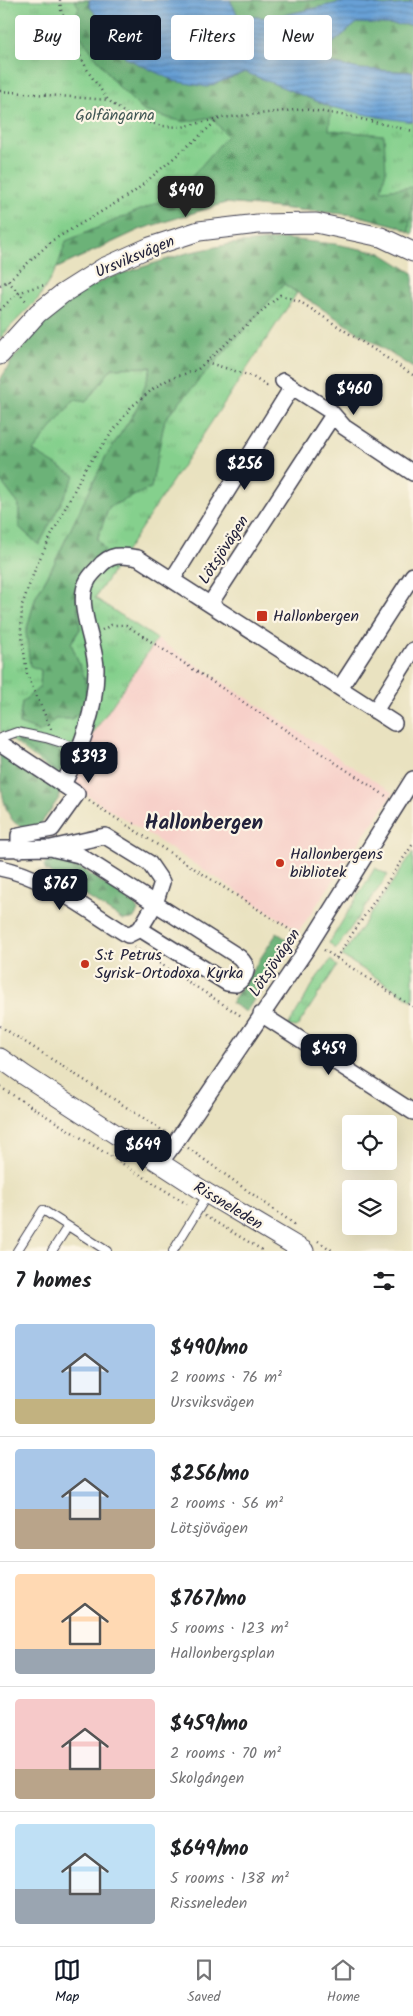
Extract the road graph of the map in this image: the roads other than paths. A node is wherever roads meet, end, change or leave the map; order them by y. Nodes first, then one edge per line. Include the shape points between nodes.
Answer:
1 (413, 252) edge
2 (0, 355) edge
3 (333, 415) junction
4 (413, 473) edge
5 (413, 575) edge
6 (172, 580) junction
7 (210, 604) junction
8 (413, 650) edge
9 (340, 688) junction
10 (375, 711) junction
11 (394, 723) dead end
12 (0, 738) edge
13 (0, 742) edge
14 (81, 748) junction
15 (413, 779) edge
16 (63, 785) junction
17 (51, 848) junction
18 (0, 849) edge
19 (19, 850) junction
20 (0, 868) edge
21 (155, 904) junction
22 (140, 929) junction
23 (261, 1014) junction
24 (1, 1059) edge
25 (413, 1112) edge
26 (160, 1163) junction
27 (208, 1194) junction
28 (68, 1226) junction
29 (17, 1251) edge
30 (52, 1251) edge
31 (107, 1251) edge
32 (173, 1251) edge
33 (304, 1251) edge

1 - 2 street, Ursviksvägen via 381,237 316,223 258,224 199,231 150,247 102,268 38,313
3 - 4 street, Lötsjövägen via 344,427
3 - 6 street, Lötsjövägen via 287,384
3 - 7 street, Lötsjövägen
5 - 9 street
6 - 7 street, Lötsjövägen
6 - 14 street, Lötsjövägen via 138,558 118,554 102,563 87,581 82,601 92,636 96,668 91,718
7 - 9 street, Lötsjövägen
8 - 10 street
9 - 10 street, Lötsjövägen
10 - 11 street, Lötsjövägen
12 - 14 lane via 17,732
13 - 16 street
14 - 16 street, Lötsjövägen
15 - 23 street, Lötsjövägen via 306,950
16 - 19 street via 77,794 52,829 19,835
17 - 19 street
17 - 21 street via 80,855
17 - 21 street via 105,836 149,863 162,882
18 - 19 street
20 - 22 street via 19,871 45,884 128,935
21 - 22 street
21 - 22 street via 239,957 246,964 243,979 236,984 227,982
23 - 25 street
23 - 26 street, Lötsjövägen
24 - 26 street, Rissneleden
26 - 27 street, Rissneleden
27 - 32 lane
27 - 33 street, Rissneleden
28 - 29 lane via 43,1210
28 - 30 lane
28 - 31 lane

